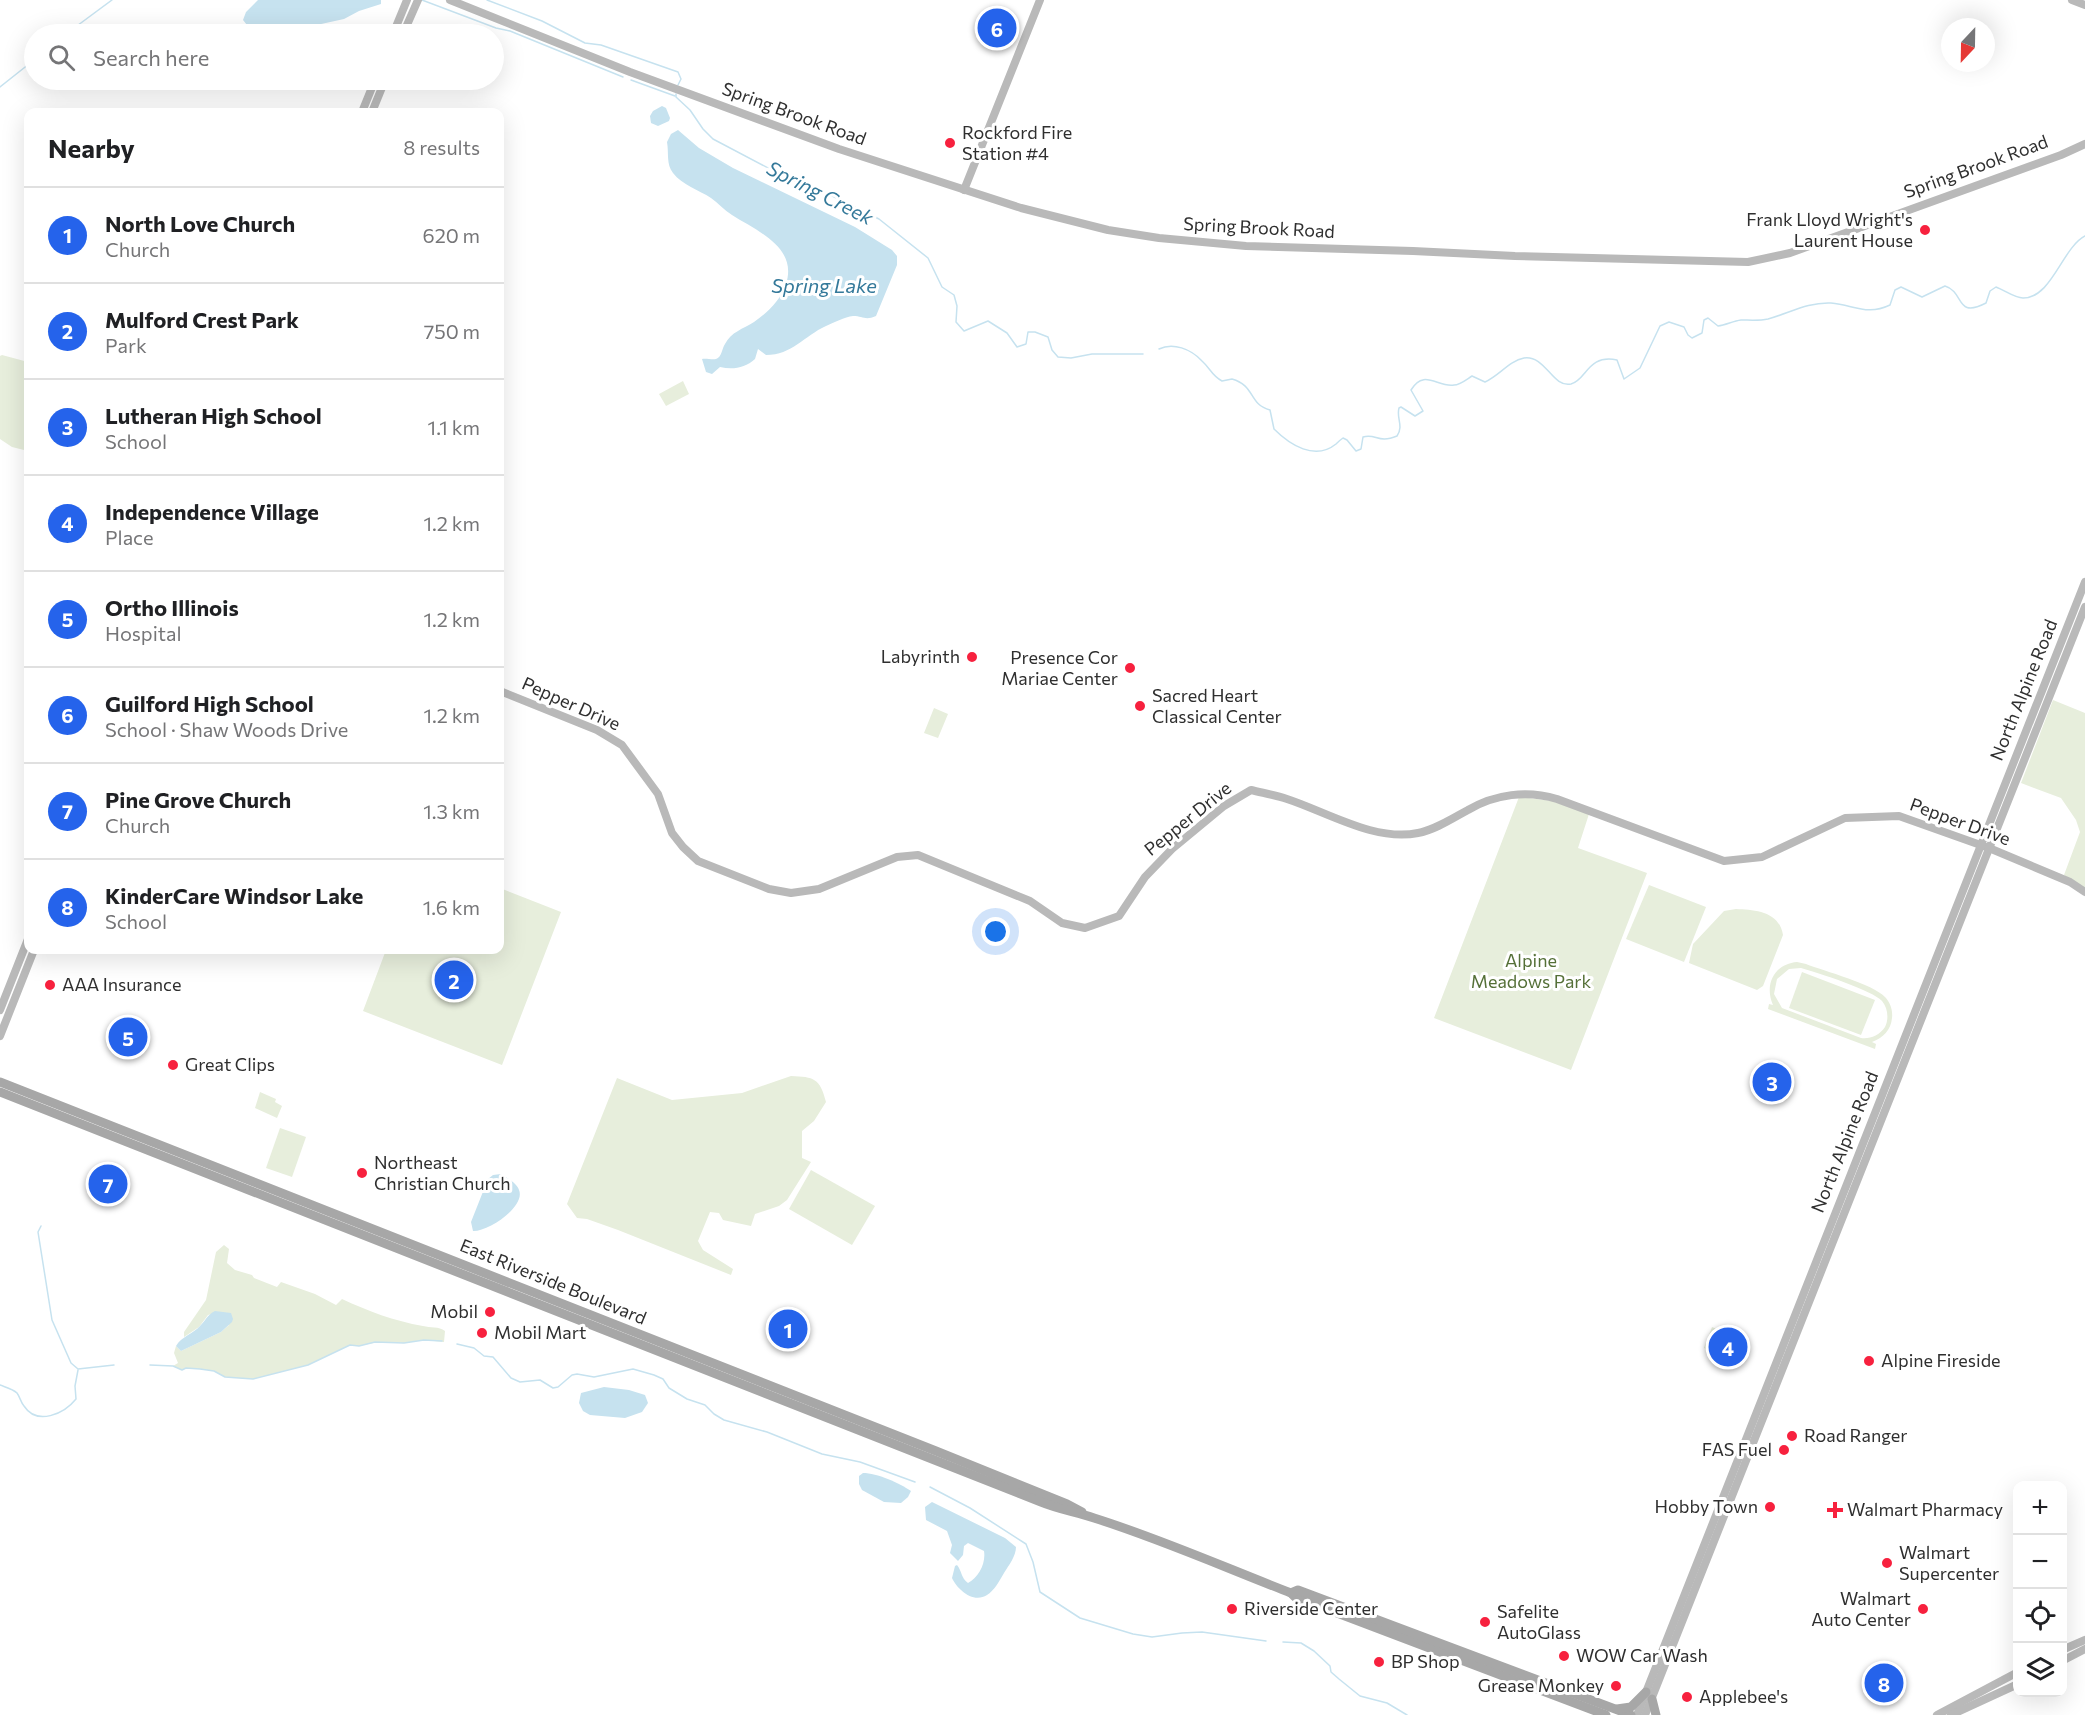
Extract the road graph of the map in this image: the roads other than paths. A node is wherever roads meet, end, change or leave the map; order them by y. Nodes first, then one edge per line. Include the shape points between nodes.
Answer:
1 (407, 0) edge
2 (450, 0) edge
3 (1040, 0) edge
4 (2072, 0) edge
5 (418, 2) edge
6 (2085, 5) edge
7 (397, 24) edge
8 (408, 24) edge
9 (371, 90) edge
10 (381, 90) edge
11 (364, 108) edge
12 (374, 108) edge
13 (2085, 144) edge
14 (964, 190) junction
15 (2085, 582) edge
16 (2085, 607) edge
17 (504, 693) edge
18 (1985, 847) junction
19 (2085, 892) edge
20 (24, 949) edge
21 (32, 954) edge
22 (0, 1010) edge
23 (0, 1036) edge
24 (0, 1076) edge
25 (0, 1082) edge
26 (10, 1086) junction
27 (1, 1092) edge
28 (261, 1189) junction
29 (1291, 1593) junction
30 (2085, 1640) edge
31 (2067, 1648) edge
32 (2085, 1649) edge
33 (2067, 1658) edge
34 (2013, 1675) edge
35 (2013, 1686) edge
36 (1649, 1695) junction
37 (1615, 1709) junction
38 (1604, 1714) edge
39 (1631, 1715) edge
40 (1637, 1715) edge
41 (1645, 1715) edge
42 (1656, 1715) edge
43 (1937, 1715) edge
44 (1951, 1715) edge

1 - 7 street
2 - 14 street, Spring Brook Road via 750,117
3 - 14 street
4 - 6 street
5 - 8 street
9 - 11 street
10 - 12 street
13 - 14 street, Spring Brook Road via 1790,253 1748,262 1246,246 1108,230
15 - 18 street, North Alpine Road
16 - 18 street, North Alpine Road
17 - 18 street, Pepper Drive via 597,730 622,745 658,794 672,833 698,861 790,893 819,889 897,857 918,855 1030,901 1062,923 1085,928 1119,916 1145,877 1172,849 1224,806 1251,790 1286,798 1364,828 1393,833 1419,833 1506,796 1536,794 1724,861 1762,857 1845,818 1899,816
18 - 19 street, Pepper Drive
18 - 36 street, North Alpine Road
20 - 22 street
21 - 23 street
24 - 26 main road
25 - 26 main road, East Riverside Boulevard
26 - 28 main road, East Riverside Boulevard
27 - 28 main road, East Riverside Boulevard
28 - 29 main road, East Riverside Boulevard
29 - 37 main road, East Riverside Boulevard via 1298,1590
29 - 38 main road, East Riverside Boulevard via 1295,1598
30 - 31 street
32 - 33 street
34 - 43 street
35 - 44 street
36 - 37 main road via 1631,1707
36 - 40 street, North Alpine Road
36 - 41 street, North Alpine Road
36 - 42 main road
37 - 39 main road, East Riverside Boulevard

